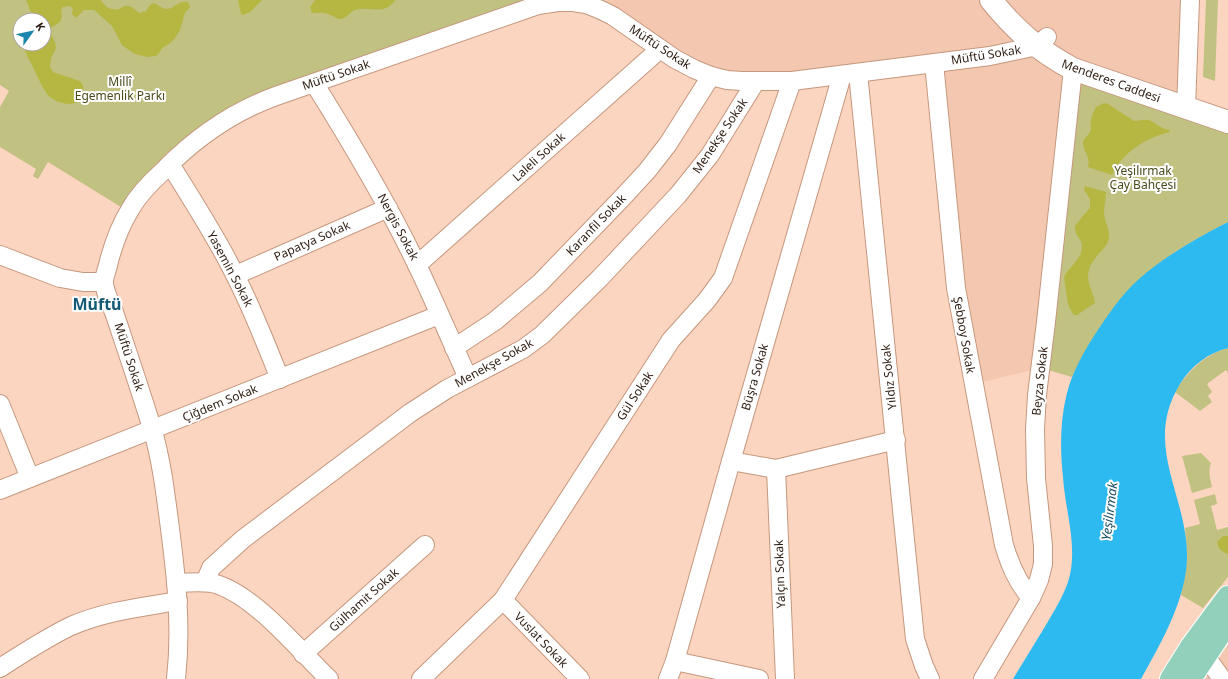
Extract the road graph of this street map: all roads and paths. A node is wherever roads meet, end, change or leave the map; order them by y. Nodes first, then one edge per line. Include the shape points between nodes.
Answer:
1 (992, 0) edge
2 (1011, 0) edge
3 (1190, 0) edge
4 (1042, 42) junction
5 (660, 49) junction
6 (934, 63) junction
7 (1073, 69) junction
8 (850, 74) junction
9 (711, 76) junction
10 (756, 81) junction
11 (792, 81) junction
12 (314, 83) junction
13 (1187, 101) junction
14 (1228, 107) edge
15 (1228, 122) edge
16 (170, 164) junction
17 (388, 208) junction
18 (0, 255) edge
19 (418, 265) junction
20 (236, 275) junction
21 (104, 282) junction
22 (439, 315) junction
23 (454, 348) junction
24 (468, 378) junction
25 (280, 379) junction
26 (0, 404) edge
27 (153, 430) junction
28 (896, 440) junction
29 (731, 461) junction
30 (776, 469) junction
31 (30, 478) junction
32 (0, 490) edge
33 (425, 546) dead end
34 (205, 582) junction
35 (176, 583) junction
36 (1228, 597) edge
37 (1031, 598) junction
38 (503, 600) junction
39 (178, 601) junction
40 (1228, 622) edge
41 (303, 654) junction
42 (1205, 655) junction
43 (675, 662) junction
44 (0, 668) edge
45 (176, 679) edge
46 (329, 679) edge
47 (421, 679) edge
48 (580, 679) edge
49 (668, 679) edge
50 (759, 679) edge
51 (785, 679) edge
52 (930, 679) edge
53 (983, 679) edge
54 (1171, 679) edge
55 (1190, 679) edge
56 (1222, 679) edge

1 - 4 street, Menderes Caddesi via 1005,18 1024,36
2 - 4 street, Menderes Caddesi via 1035,27
3 - 13 street
4 - 6 street, Müftü Sokak via 990,56
4 - 7 street, Menderes Caddesi via 1051,58
4 - 13 street, Menderes Caddesi via 1059,46
5 - 9 street, Müftü Sokak
5 - 12 street, Müftü Sokak via 601,10 586,4 558,2 538,5
5 - 19 street, Laleli Sokak
6 - 8 street, Müftü Sokak
6 - 37 street, Şebboy Sokak via 956,288 973,384 1008,561 1014,576
7 - 13 street, Menderes Caddesi
7 - 37 street, Beyza Sokak via 1037,395 1036,478 1043,564
8 - 11 street, Müftü Sokak
8 - 28 street, Yıldız Sokak
8 - 29 street, Büşra Sokak
9 - 10 street, Müftü Sokak via 727,80
9 - 23 street, Karanfil Sokak via 668,144 618,203 540,283 495,321
10 - 11 street, Müftü Sokak
10 - 24 street, Menekşe Sokak via 710,155 678,195 600,278 542,335 524,349
11 - 38 street, Gül Sokak via 722,278 707,300 671,340
12 - 16 street, Müftü Sokak via 255,104 236,114 207,133
12 - 17 street, Nergis Sokak
13 - 14 street, Menderes Caddesi
13 - 15 street, Menderes Caddesi
16 - 20 street, Yasemin Sokak
16 - 21 street, Müftü Sokak via 145,188 131,208 120,229
17 - 19 street, Nergis Sokak
17 - 20 street, Papatya Sokak
18 - 21 street via 60,278
19 - 22 street, Nergis Sokak
20 - 25 street, Yasemin Sokak
21 - 27 street, Müftü Sokak
22 - 23 street, Nergis Sokak
22 - 25 street, Çiğdem Sokak
23 - 24 street, Nergis Sokak
24 - 34 street, Menekşe Sokak via 410,412 286,505 222,557 211,568
25 - 27 street, Çiğdem Sokak
26 - 31 street
27 - 31 street, Çiğdem Sokak
27 - 35 street, Müftü Sokak via 167,507
28 - 30 street
28 - 52 street, Yıldız Sokak via 915,639
29 - 30 street
29 - 43 street, Büşra Sokak
30 - 51 street, Yalçın Sokak
31 - 32 street, Çiğdem Sokak
33 - 41 street, Gülhamit Sokak
34 - 35 street
34 - 41 street via 218,584 250,602
35 - 39 street, Müftü Sokak
36 - 54 main road
37 - 53 street, Beyza Sokak
38 - 47 street, Gül Sokak
38 - 48 street, Vuslat Sokak
39 - 44 street via 94,618 72,626
39 - 45 street, Müftü Sokak
40 - 42 main road
41 - 46 street
42 - 55 main road
42 - 56 street
43 - 49 street, Büşra Sokak
43 - 50 street

